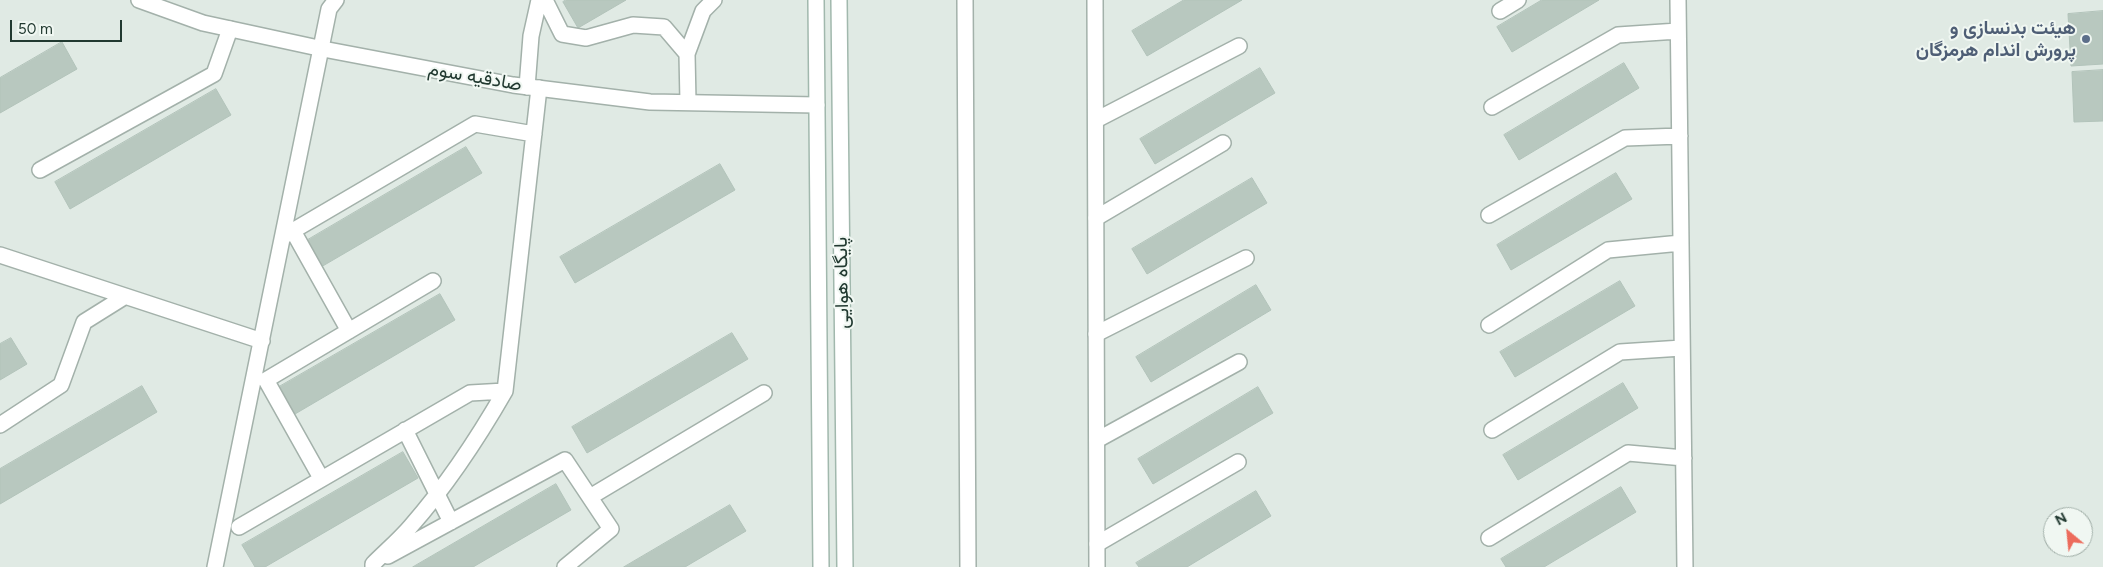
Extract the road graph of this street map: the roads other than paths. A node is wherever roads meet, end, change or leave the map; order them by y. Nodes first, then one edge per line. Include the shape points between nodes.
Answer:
1 (139, 0) edge
2 (336, 0) edge
3 (539, 0) edge
4 (545, 0) edge
5 (714, 0) edge
6 (816, 0) edge
7 (839, 0) edge
8 (965, 0) edge
9 (1095, 0) edge
10 (1518, 0) edge
11 (1678, 0) edge
12 (1500, 11) dead end
13 (230, 29) junction
14 (1678, 31) junction
15 (1239, 46) dead end
16 (322, 48) junction
17 (687, 54) junction
18 (533, 87) junction
19 (688, 102) junction
20 (818, 105) junction
21 (840, 105) junction
22 (1492, 107) dead end
23 (1096, 120) junction
24 (534, 134) junction
25 (1680, 136) junction
26 (1223, 143) dead end
27 (40, 170) dead end
28 (1490, 215) dead end
29 (1096, 218) junction
30 (288, 233) junction
31 (1681, 243) junction
32 (0, 255) edge
33 (1246, 258) dead end
34 (433, 281) dead end
35 (124, 297) junction
36 (1489, 325) dead end
37 (349, 331) junction
38 (1096, 334) junction
39 (262, 341) junction
40 (1682, 348) junction
41 (1239, 362) dead end
42 (505, 391) junction
43 (764, 394) dead end
44 (0, 425) edge
45 (405, 430) junction
46 (1492, 430) dead end
47 (1097, 440) junction
48 (1684, 458) junction
49 (1238, 462) dead end
50 (322, 478) junction
51 (437, 492) junction
52 (590, 497) junction
53 (451, 522) junction
54 (239, 527) dead end
55 (1489, 538) dead end
56 (1097, 544) junction
57 (373, 565) edge
58 (215, 567) edge
59 (565, 567) edge
60 (821, 567) edge
61 (845, 567) edge
62 (968, 567) edge
63 (1097, 567) edge
64 (1685, 567) edge

1 - 13 street, صادقیه سوم
2 - 16 street via 329,9
3 - 18 street via 531,36
4 - 17 street via 562,34 586,38 633,25 664,27
5 - 17 street via 703,11
6 - 20 street, پایگاه هوایی
7 - 21 street, پایگاه هوایی
8 - 62 street
9 - 23 street
10 - 12 street
11 - 14 street
13 - 16 street, صادقیه سوم
13 - 27 street via 214,74
14 - 22 street via 1618,35
14 - 25 street
15 - 23 street
16 - 18 street, صادقیه سوم
16 - 30 street
17 - 19 street
18 - 19 street, صادقیه سوم via 650,102
18 - 24 street
19 - 20 street, صادقیه سوم
20 - 21 street, صادقیه سوم
20 - 60 street, پایگاه هوایی
21 - 61 street, پایگاه هوایی
23 - 29 street
24 - 30 street via 475,124
24 - 42 street
25 - 28 street via 1625,138
25 - 31 street
26 - 29 street
29 - 38 street
30 - 37 street
30 - 39 street
31 - 36 street via 1608,250
31 - 40 street
32 - 35 street
33 - 38 street
34 - 37 street
35 - 39 street
35 - 44 street via 84,322 61,385
37 - 50 street via 266,380
38 - 47 street
39 - 58 street
40 - 46 street via 1620,352
40 - 48 street
41 - 47 street
42 - 45 street via 470,393
42 - 51 street
43 - 52 street
45 - 50 street
45 - 51 street
47 - 56 street
48 - 55 street via 1628,453
48 - 64 street
49 - 56 street
50 - 54 street
51 - 53 street
51 - 57 street via 411,526
52 - 53 street via 565,460
52 - 59 street via 611,530
53 - 57 street
56 - 63 street

